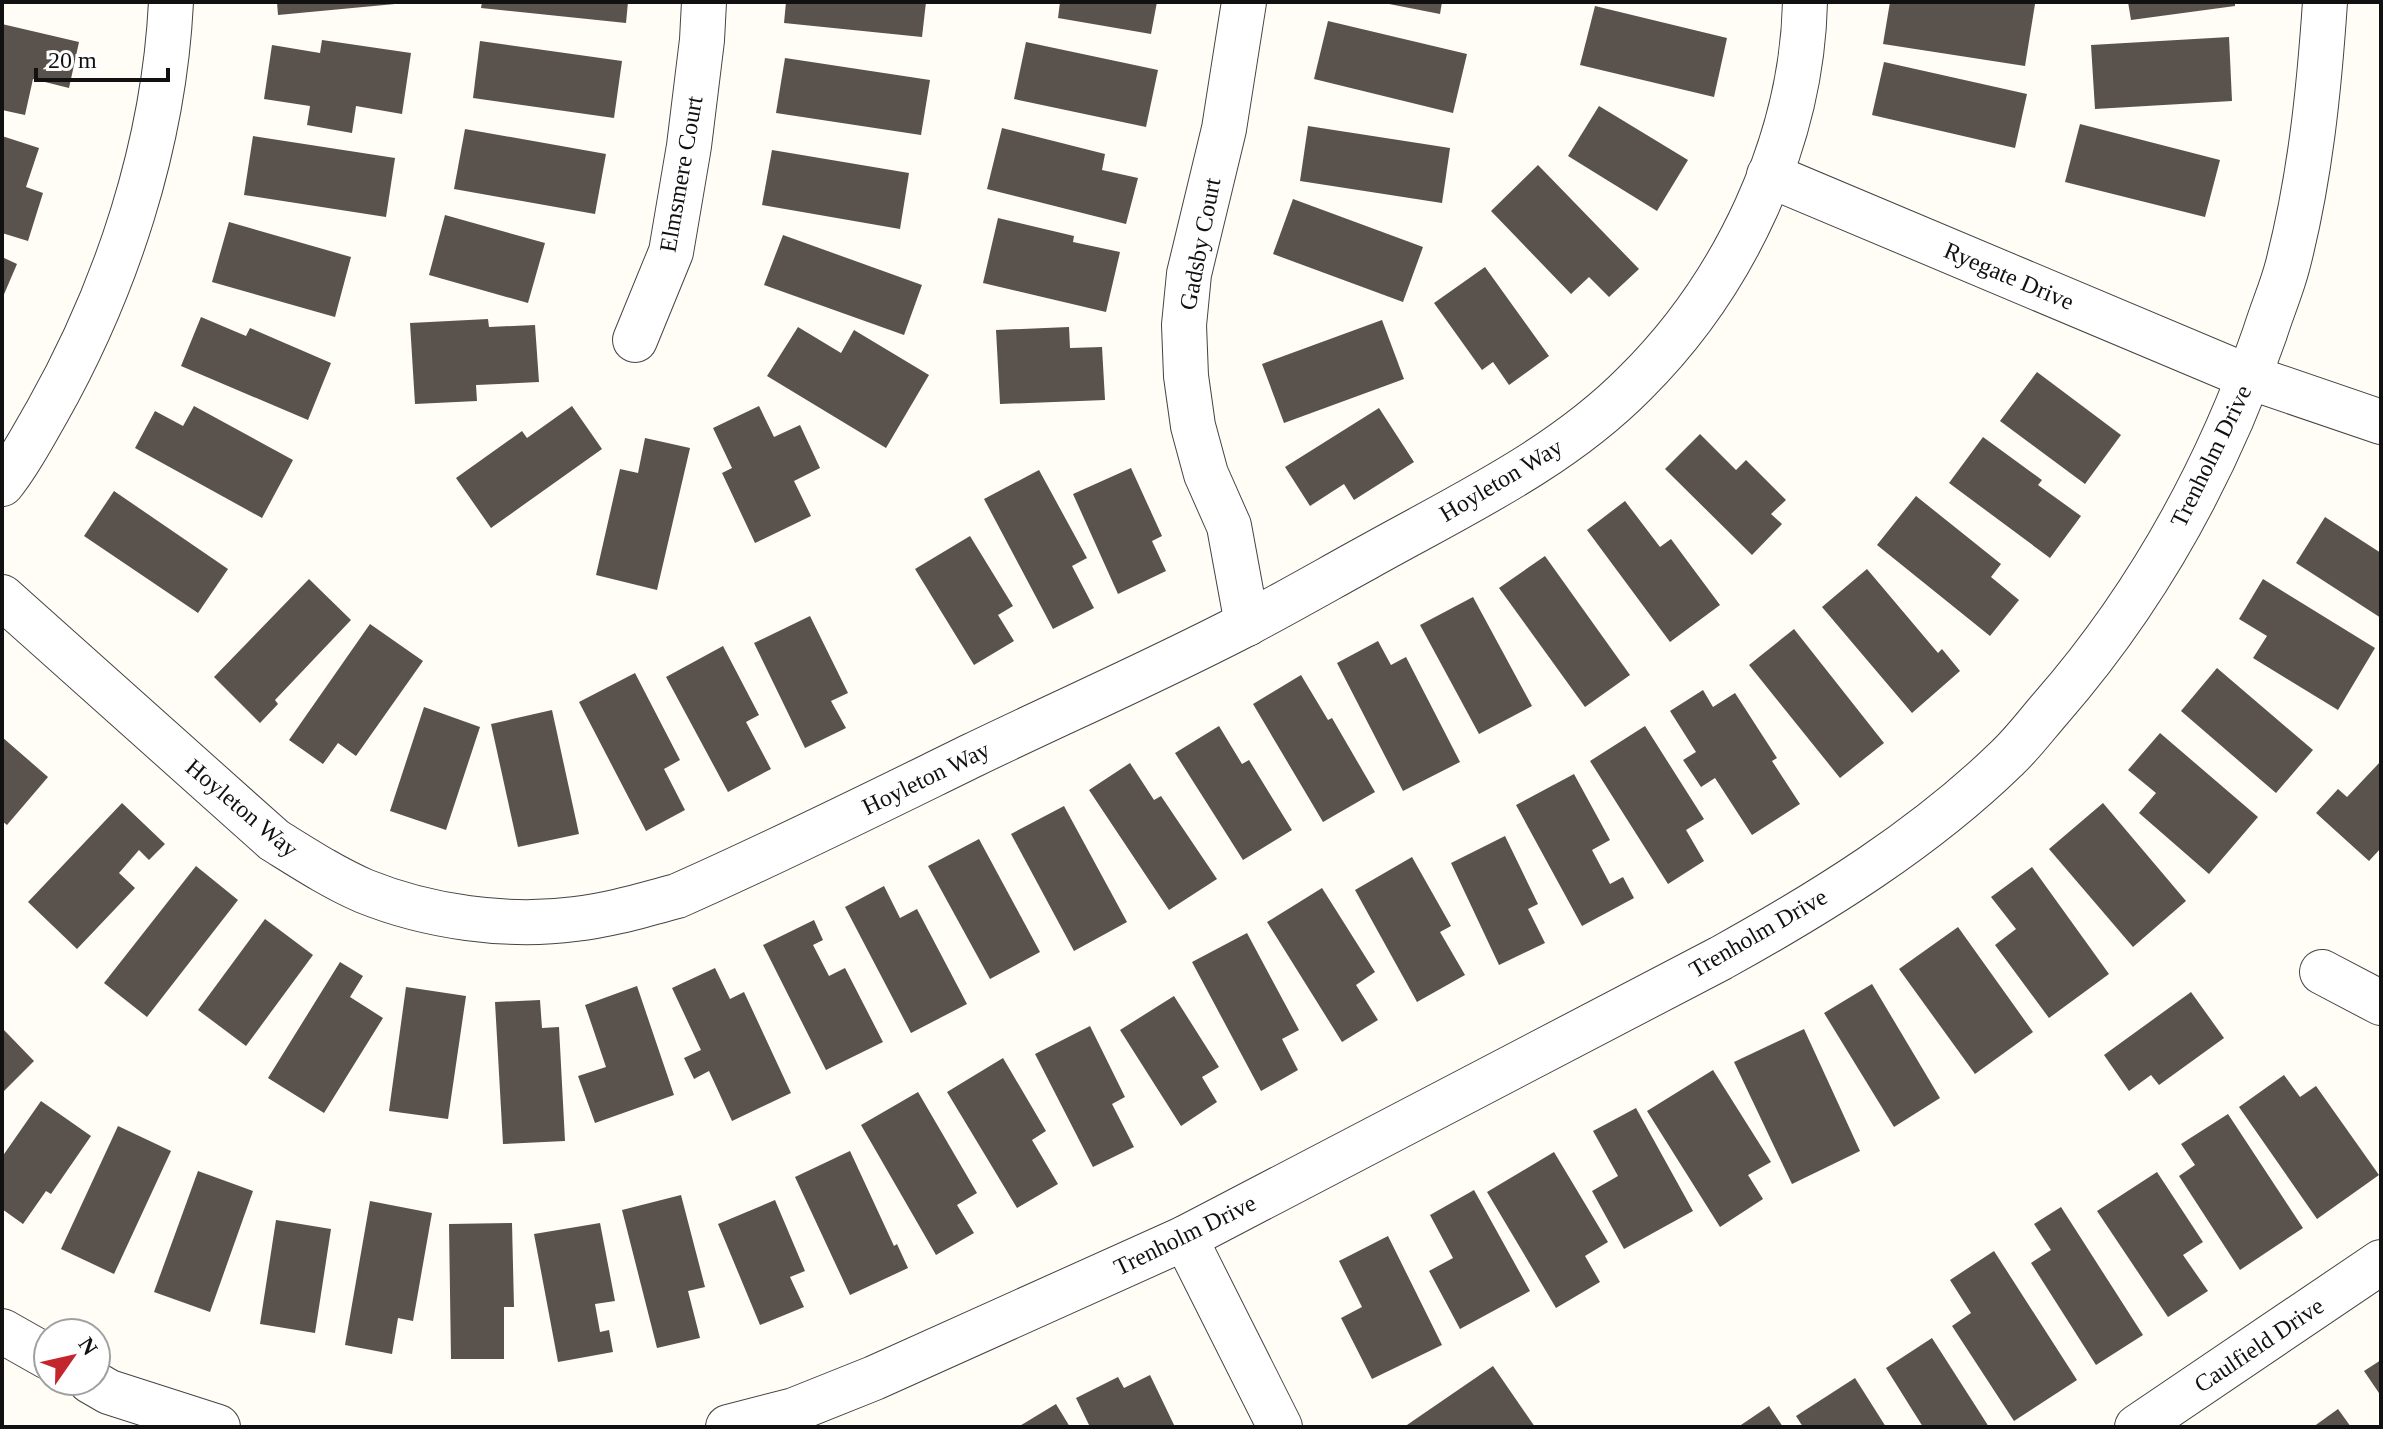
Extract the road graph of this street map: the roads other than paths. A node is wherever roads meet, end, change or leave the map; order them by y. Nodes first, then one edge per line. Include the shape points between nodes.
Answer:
1 (171, 2) edge
2 (704, 2) edge
3 (1244, 2) edge
4 (1805, 2) edge
5 (2325, 2) edge
6 (1769, 175) junction
7 (635, 340) dead end
8 (2249, 377) junction
9 (2381, 422) edge
10 (2, 484) edge
11 (2, 597) edge
12 (1247, 624) junction
13 (2322, 972) dead end
14 (2381, 1003) edge
15 (1185, 1238) junction
16 (2381, 1262) edge
17 (2, 1331) edge
18 (32, 1348) edge
19 (112, 1393) edge
20 (218, 1427) edge
21 (728, 1427) edge
22 (1280, 1427) edge
23 (2137, 1427) edge

1 - 10 street via 142,180 110,280 67,377
2 - 7 street, Elmsmere Court via 671,252
3 - 12 street, Gadsby Court via 1224,129 1189,274 1184,325 1193,426 1206,474 1229,526
4 - 6 street, Hoyleton Way via 1799,63
5 - 8 street, Trenholm Drive via 2319,98 2301,212
6 - 8 street, Ryegate Drive
6 - 12 street, Hoyleton Way via 1751,219 1700,307 1669,347 1596,418 1512,476
8 - 9 street
8 - 15 street, Trenholm Drive via 2206,476 2150,577 2083,671 2008,757 1914,838 1721,958
11 - 12 street, Hoyleton Way via 296,854 366,891 416,907 521,922 573,920 677,896
13 - 14 street
15 - 21 street, Trenholm Drive via 874,1378 794,1410
15 - 22 street
16 - 23 street, Caulfield Drive
17 - 18 street
19 - 20 street

